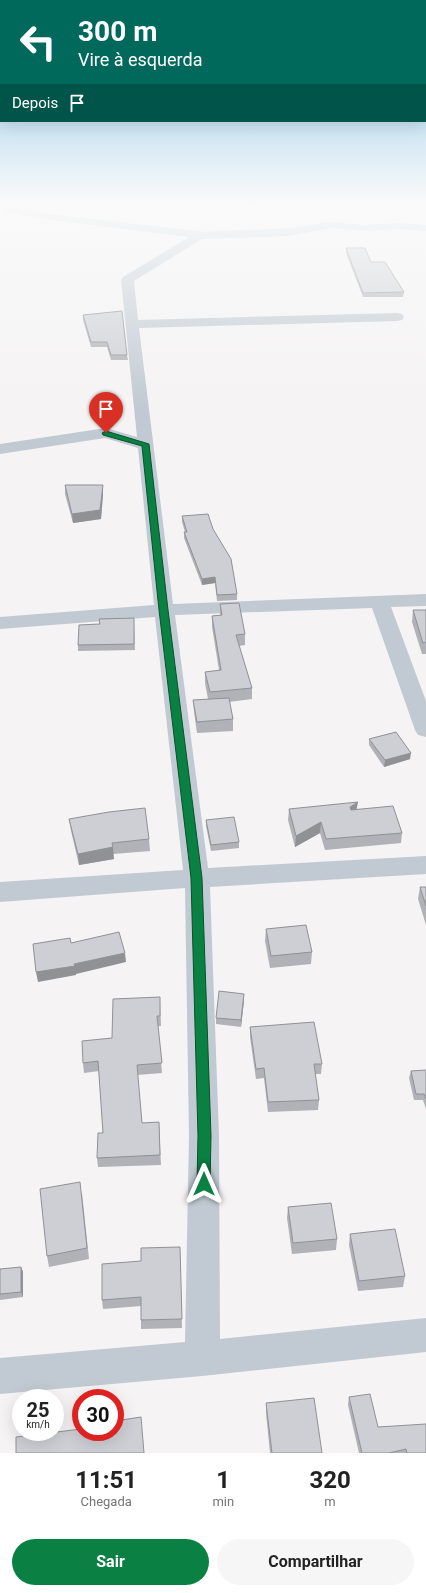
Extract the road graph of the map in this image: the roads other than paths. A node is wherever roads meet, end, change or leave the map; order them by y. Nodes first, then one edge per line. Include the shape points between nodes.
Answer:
1 (142, 271) edge
2 (397, 317) dead end
3 (132, 324) junction
4 (146, 444) junction
5 (0, 449) edge
6 (426, 600) edge
7 (379, 601) junction
8 (164, 610) junction
9 (0, 623) edge
10 (426, 730) edge
11 (426, 865) edge
12 (197, 878) junction
13 (0, 892) edge
14 (426, 1335) edge
15 (202, 1358) junction
16 (0, 1376) edge

1 - 3 street via 127,280
2 - 3 street
3 - 4 street
4 - 5 street via 106,433
4 - 8 street
6 - 7 street
7 - 8 street
7 - 10 street
8 - 9 street
8 - 12 street
11 - 12 street
12 - 13 street
12 - 15 street via 204,1136
14 - 15 street
15 - 16 street

